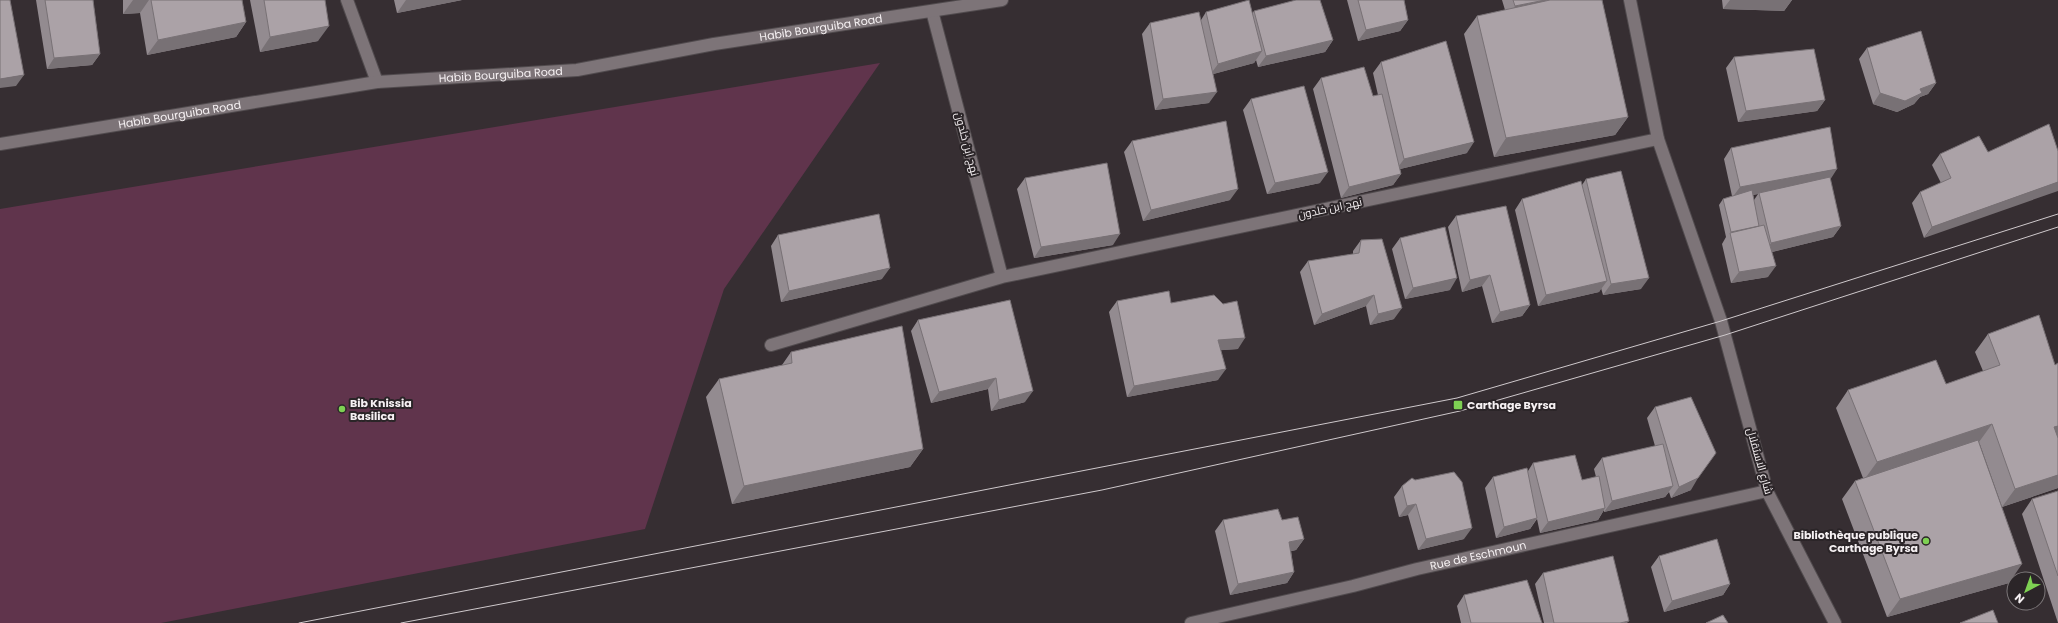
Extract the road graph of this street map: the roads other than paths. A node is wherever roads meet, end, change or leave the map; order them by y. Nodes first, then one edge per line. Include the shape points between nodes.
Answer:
1 (347, 0) edge
2 (1002, 0) edge
3 (1630, 0) edge
4 (932, 11) junction
5 (378, 82) junction
6 (1658, 138) junction
7 (0, 144) edge
8 (1002, 277) junction
9 (771, 345) dead end
10 (1767, 491) junction
11 (1227, 619) edge
12 (1191, 623) edge
13 (1835, 623) edge

1 - 5 street
2 - 4 street, Habib Bourguiba Road
3 - 6 street, شارع الاستقلال
4 - 5 street, Habib Bourguiba Road via 714,44 577,70
4 - 8 street, نهج ابن خلدون
5 - 7 street, Habib Bourguiba Road
6 - 8 street, نهج ابن خلدون
6 - 10 street, شارع الاستقلال via 1725,335
8 - 9 street, نهج ابن خلدون
10 - 11 street, Rue de Eschmoun via 1417,569
10 - 13 street, شارع الاستقلال
11 - 12 street, Rue de Eschmoun

